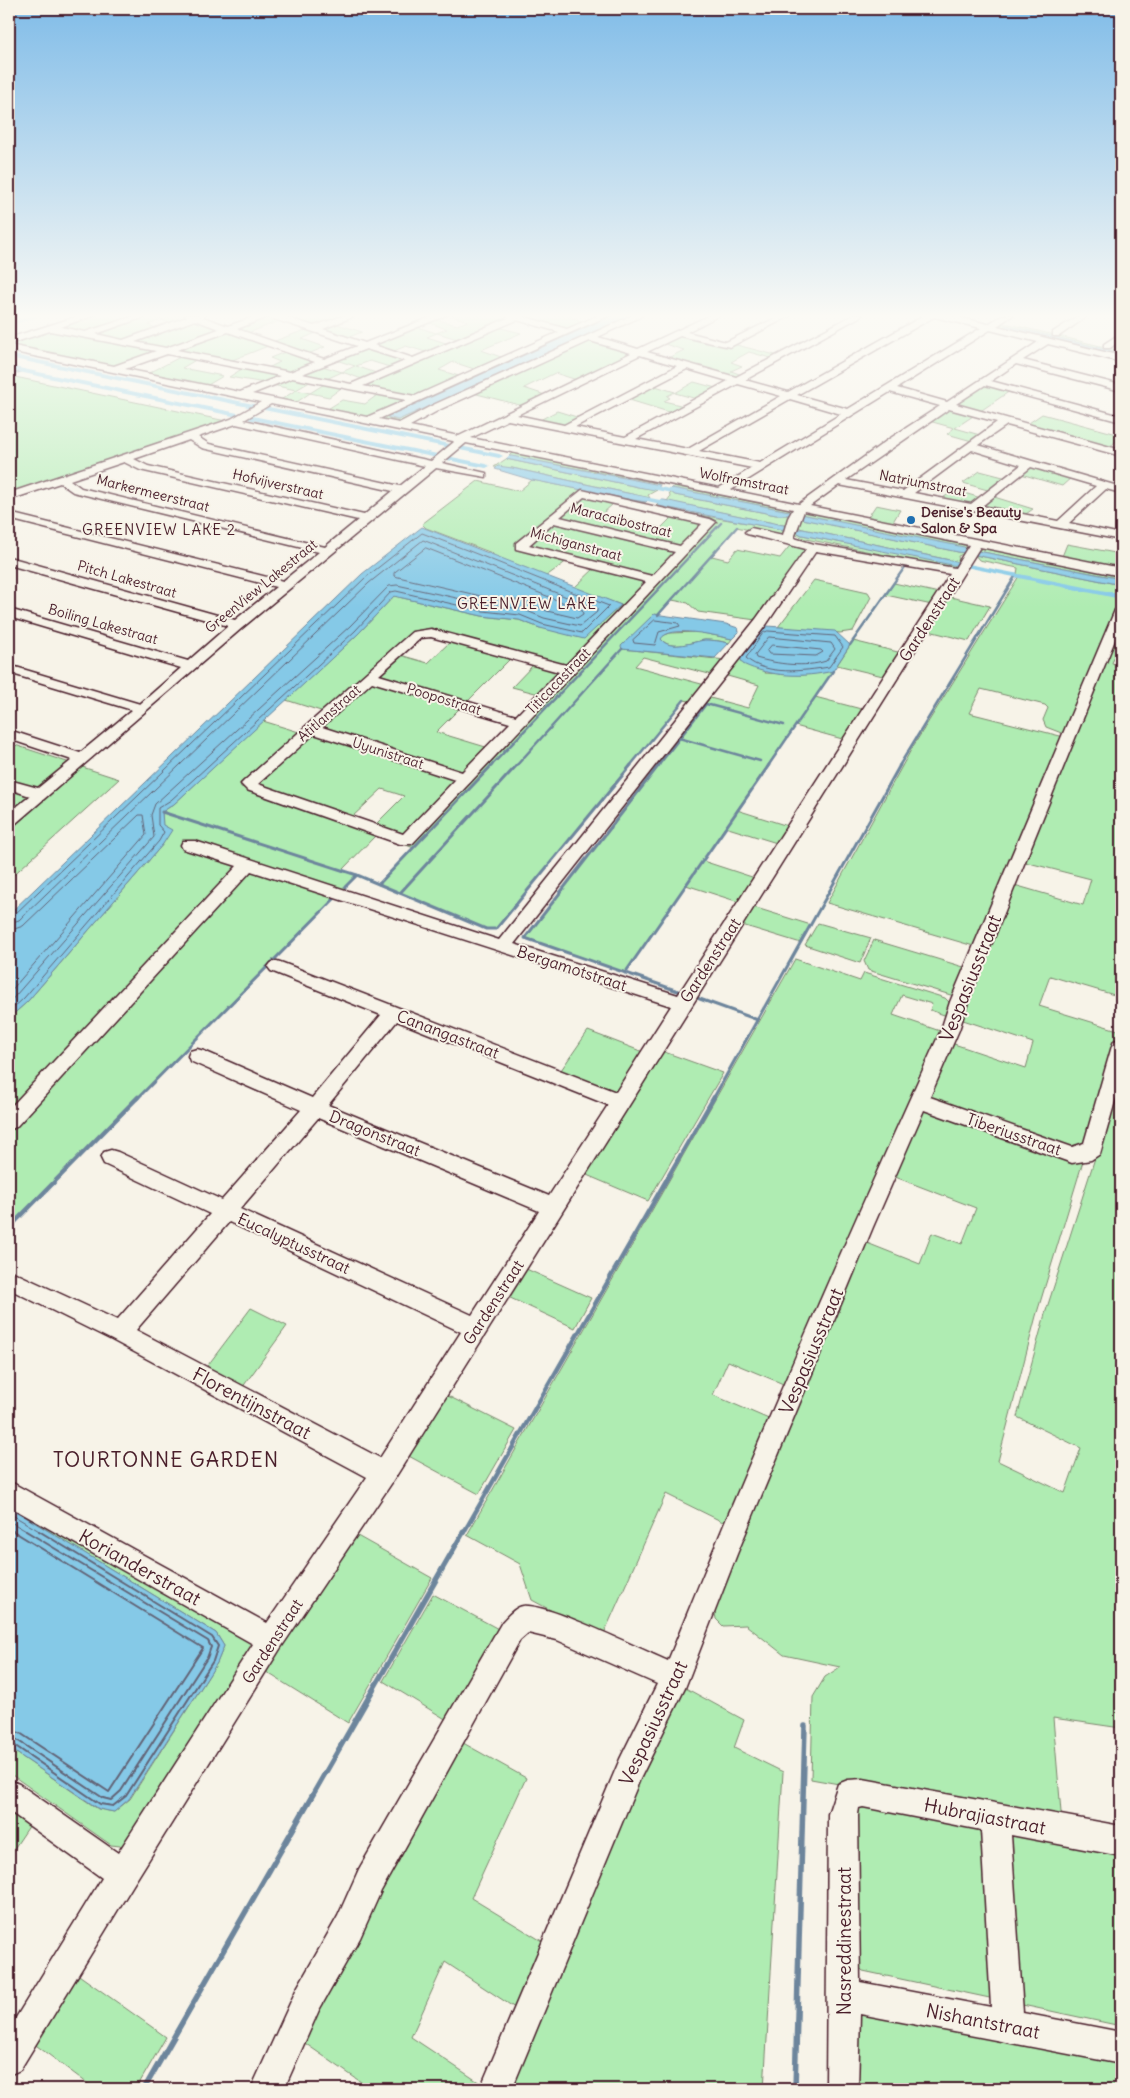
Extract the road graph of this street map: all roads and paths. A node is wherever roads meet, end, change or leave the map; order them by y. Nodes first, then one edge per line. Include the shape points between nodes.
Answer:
1 (250, 413) edge
2 (329, 413) edge
3 (385, 413) edge
4 (426, 413) edge
5 (511, 413) edge
6 (594, 413) edge
7 (675, 413) edge
8 (758, 413) edge
9 (849, 413) edge
10 (937, 413) edge
11 (977, 413) edge
12 (1098, 413) edge
13 (505, 416) junction
14 (1121, 419) edge
15 (238, 420) junction
16 (369, 420) junction
17 (1005, 421) junction
18 (400, 427) junction
19 (565, 428) junction
20 (191, 437) junction
21 (626, 440) junction
22 (460, 441) junction
23 (969, 446) junction
24 (690, 452) junction
25 (1121, 453) edge
26 (126, 459) junction
27 (436, 463) junction
28 (1030, 463) junction
29 (763, 467) junction
30 (482, 475) dead end
31 (61, 479) junction
32 (836, 481) junction
33 (1104, 485) junction
34 (402, 490) junction
35 (1121, 490) edge
36 (720, 492) junction
37 (904, 494) junction
38 (659, 495) junction
39 (9, 497) edge
40 (974, 508) junction
41 (9, 516) edge
42 (366, 519) junction
43 (552, 519) junction
44 (710, 522) joint
45 (794, 523) junction
46 (1060, 525) junction
47 (751, 532) dead end
48 (1121, 537) edge
49 (814, 547) junction
50 (682, 550) junction
51 (328, 551) junction
52 (967, 558) junction
53 (9, 561) edge
54 (1121, 572) edge
55 (654, 580) junction
56 (286, 586) junction
57 (1121, 610) edge
58 (9, 613) edge
59 (237, 625) junction
60 (189, 666) junction
61 (9, 669) edge
62 (568, 670) junction
63 (370, 677) junction
64 (142, 709) junction
65 (518, 721) junction
66 (311, 728) junction
67 (9, 734) edge
68 (83, 758) junction
69 (465, 778) junction
70 (9, 784) edge
71 (40, 794) junction
72 (9, 821) edge
73 (406, 840) joint
74 (189, 845) dead end
75 (248, 864) junction
76 (503, 946) junction
77 (277, 967) dead end
78 (682, 1003) junction
79 (393, 1013) junction
80 (1121, 1046) edge
81 (197, 1056) dead end
82 (619, 1101) junction
83 (919, 1101) junction
84 (315, 1108) junction
85 (9, 1122) edge
86 (111, 1158) dead end
87 (553, 1207) junction
88 (225, 1211) junction
89 (9, 1279) edge
90 (476, 1328) junction
91 (120, 1333) junction
92 (384, 1473) junction
93 (9, 1493) edge
94 (271, 1640) junction
95 (675, 1678) junction
96 (9, 1794) edge
97 (848, 1794) joint
98 (995, 1817) junction
99 (1121, 1841) edge
100 (122, 1874) junction
101 (844, 1995) junction
102 (1008, 2026) junction
103 (1121, 2048) edge
104 (9, 2059) edge
105 (267, 2089) edge
106 (496, 2089) edge
107 (842, 2089) edge

1 - 15 street
2 - 16 street, Wolframstraat
3 - 16 street
4 - 18 street
5 - 13 street
6 - 19 street
7 - 21 street
8 - 24 street
9 - 29 street
10 - 32 street
11 - 17 street
12 - 14 street
13 - 19 street
13 - 22 street
15 - 20 street
15 - 27 street
16 - 18 street, Wolframstraat
17 - 23 street
17 - 25 street
18 - 22 street, Wolframstraat
19 - 21 street
20 - 26 street
20 - 34 street via 206,446
21 - 24 street
22 - 27 street, GreenView Lakestraat
22 - 38 street, Wolframstraat
23 - 28 street
23 - 37 street
24 - 29 street
26 - 31 street
26 - 42 street, Hofvijverstraat via 144,468
27 - 30 street
27 - 34 street, GreenView Lakestraat
28 - 33 street
28 - 40 street
29 - 36 street
31 - 39 street
31 - 51 street, Markermeerstraat via 77,490
32 - 37 street, Natriumstraat
32 - 45 street
33 - 35 street
33 - 46 street
34 - 42 street, GreenView Lakestraat
36 - 38 street, Wolframstraat
36 - 45 street, Wolframstraat
37 - 40 street, Natriumstraat
38 - 43 street, Michiganstraat via 582,493
38 - 44 street, Michiganstraat
40 - 46 street, Natriumstraat
41 - 56 street
42 - 51 street, GreenView Lakestraat
43 - 50 street, Maracaibostraat
43 - 55 street, Michiganstraat via 520,546
44 - 50 street, Titicacastraat
45 - 47 street
45 - 49 street
45 - 52 street, Wolframstraat
46 - 48 street, Natriumstraat
49 - 52 street
49 - 76 street via 761,622
50 - 55 street, Titicacastraat
51 - 56 street, GreenView Lakestraat
52 - 54 street, Wolframstraat
52 - 78 street, Gardenstraat
53 - 59 street, Pitch Lakestraat
55 - 62 street, Titicacastraat
56 - 59 street, GreenView Lakestraat
57 - 83 street, Vespasiusstraat
58 - 60 street, Boiling Lakestraat
59 - 60 street, GreenView Lakestraat
60 - 64 street, GreenView Lakestraat
61 - 64 street
62 - 63 street, Atitlanstraat via 431,632 417,635
62 - 65 street, Titicacastraat
63 - 65 street, Poopostraat
63 - 66 street, Atitlanstraat
64 - 68 street, GreenView Lakestraat
65 - 69 street, Titicacastraat
66 - 69 street, Uyunistraat
66 - 73 street, Atitlanstraat via 249,784
67 - 68 street
68 - 71 street, GreenView Lakestraat
69 - 73 street, Titicacastraat
70 - 71 street
71 - 72 street, GreenView Lakestraat
74 - 75 street, Bergamotstraat
75 - 76 street, Bergamotstraat
75 - 85 street
76 - 78 street, Bergamotstraat
77 - 79 street, Canangastraat
78 - 82 street, Gardenstraat
79 - 82 street, Canangastraat
79 - 84 street
80 - 83 street, Tiberiusstraat via 1093,1148 1084,1154 1072,1155
81 - 84 street, Dragonstraat
82 - 87 street, Gardenstraat
83 - 95 street, Vespasiusstraat via 862,1227
84 - 87 street, Dragonstraat
84 - 88 street
86 - 88 street, Eucalyptusstraat
87 - 90 street, Gardenstraat
88 - 90 street, Eucalyptusstraat
88 - 91 street
89 - 91 street
90 - 92 street, Gardenstraat
91 - 92 street, Florentijnstraat
92 - 94 street, Gardenstraat
93 - 94 street, Korianderstraat
94 - 100 street, Gardenstraat
95 - 105 street via 558,1627 524,1619 511,1632 370,1880 349,1927 308,1999
95 - 106 street, Vespasiusstraat via 627,1778
96 - 100 street
97 - 98 street, Hubrajiastraat via 863,1793
97 - 101 street, Nasreddinestraat via 843,1814
98 - 99 street, Hubrajiastraat
98 - 102 street
100 - 104 street, Gardenstraat
101 - 102 street, Nishantstraat
101 - 107 street, Nasreddinestraat
102 - 103 street, Nishantstraat

